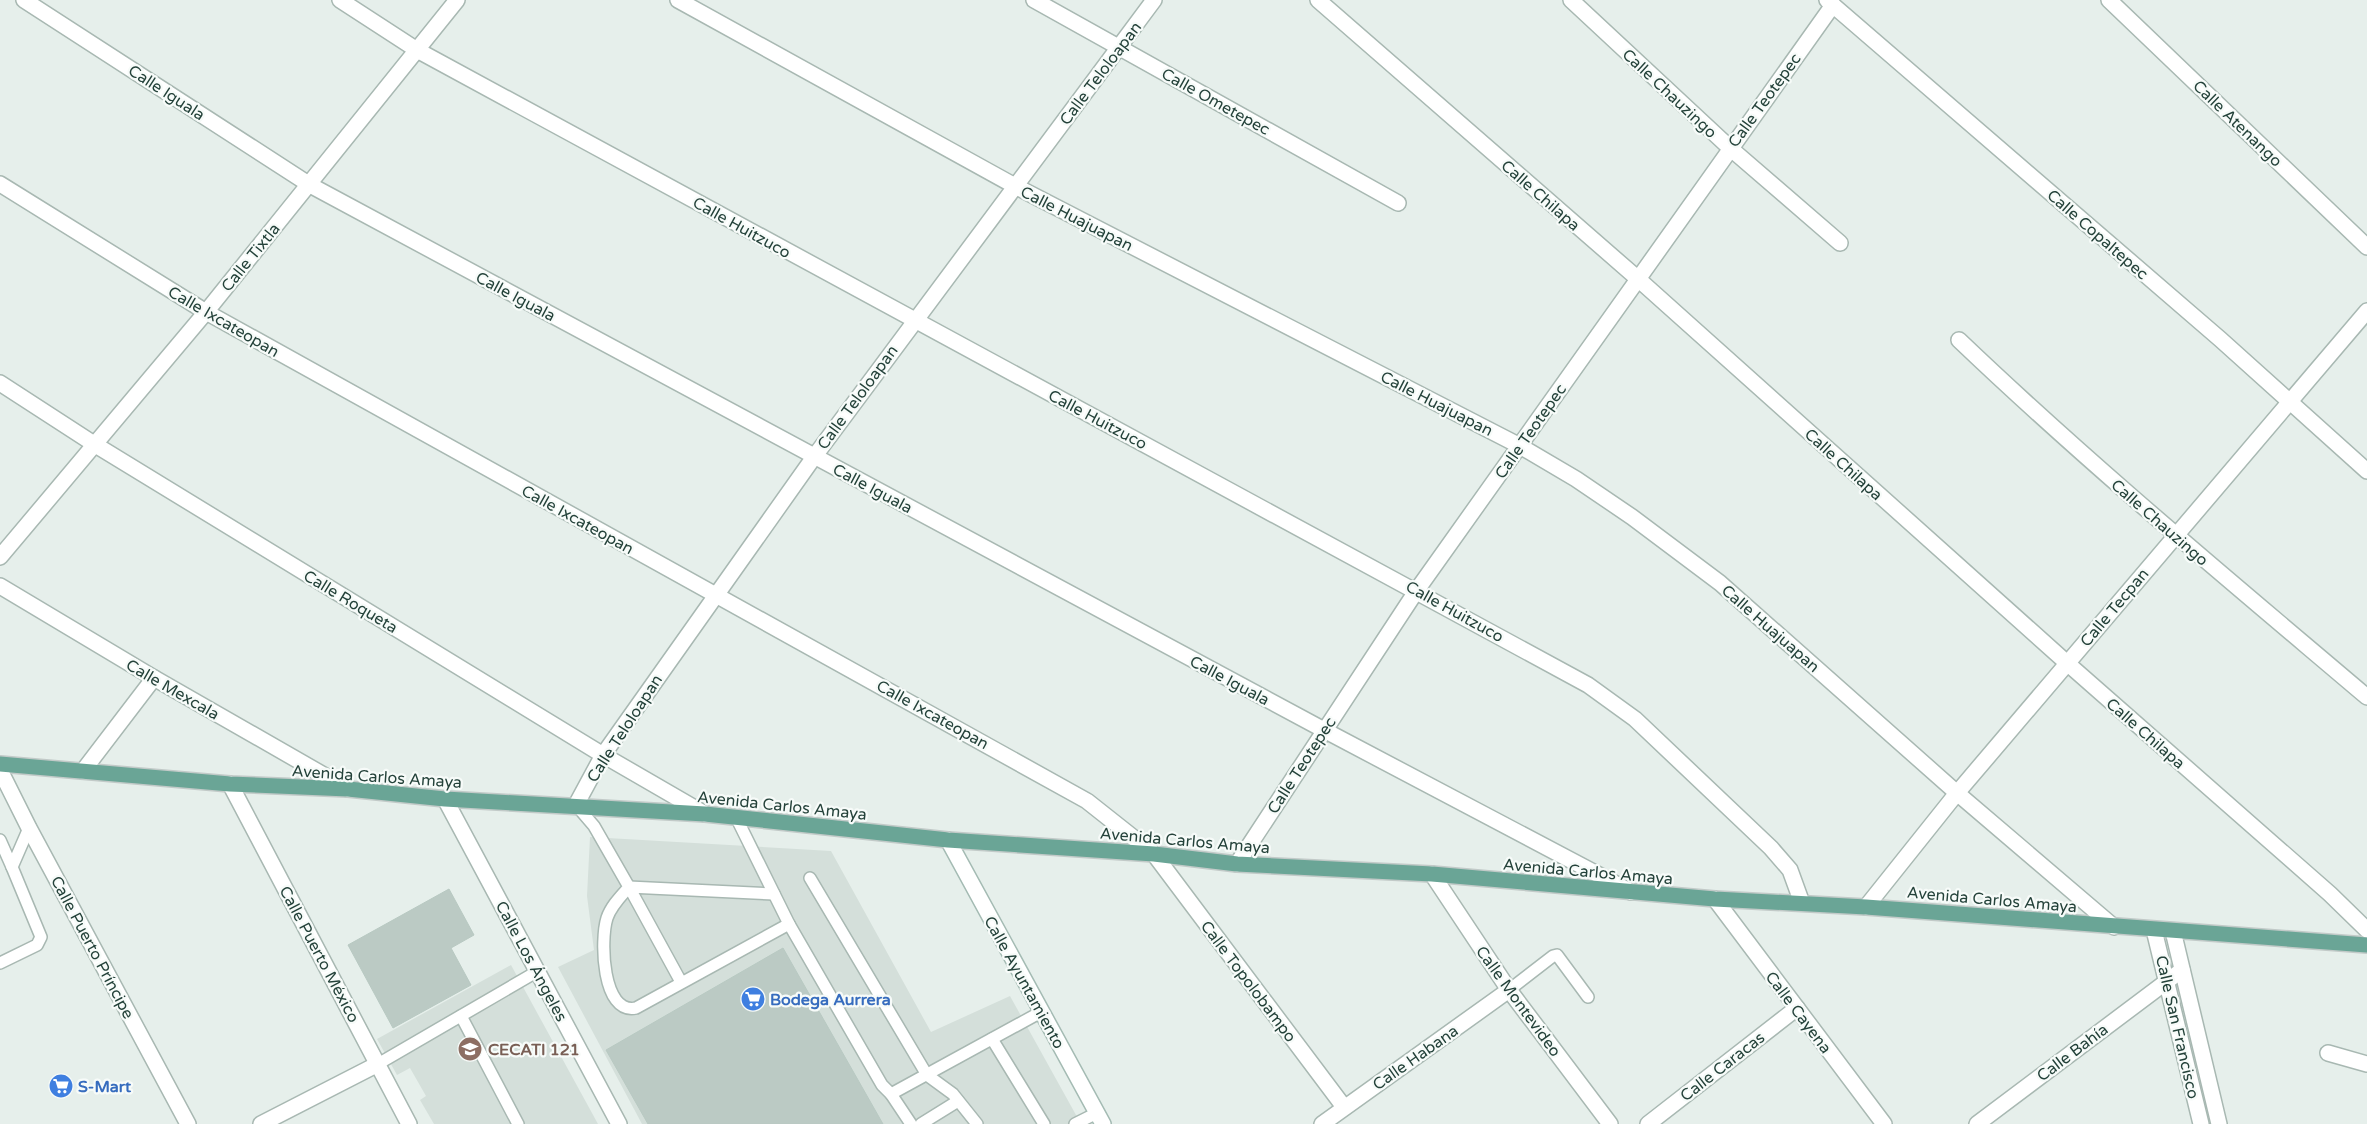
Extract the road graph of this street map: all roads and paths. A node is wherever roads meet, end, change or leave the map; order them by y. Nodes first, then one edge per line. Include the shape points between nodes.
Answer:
1 (24, 0) edge
2 (340, 0) edge
3 (457, 0) edge
4 (678, 0) edge
5 (1034, 0) edge
6 (1154, 0) edge
7 (1318, 0) edge
8 (1571, 0) edge
9 (2109, 0) edge
10 (1830, 2) edge
11 (1119, 46) junction
12 (417, 50) junction
13 (1730, 148) junction
14 (0, 184) edge
15 (310, 185) junction
16 (1016, 186) junction
17 (1398, 202) dead end
18 (1840, 243) dead end
19 (2367, 247) edge
20 (1637, 278) junction
21 (2367, 311) edge
22 (206, 312) junction
23 (914, 320) junction
24 (1959, 340) dead end
25 (0, 384) edge
26 (2288, 402) junction
27 (94, 444) junction
28 (1520, 446) junction
29 (814, 457) junction
30 (2367, 471) edge
31 (2175, 535) junction
32 (0, 557) edge
33 (0, 586) edge
34 (1417, 590) junction
35 (715, 594) junction
36 (2067, 663) junction
37 (154, 678) junction
38 (2367, 697) edge
39 (1324, 730) junction
40 (603, 755) junction
41 (0, 764) edge
42 (0, 770) edge
43 (83, 771) junction
44 (230, 784) junction
45 (348, 789) junction
46 (1957, 793) junction
47 (445, 799) junction
48 (576, 805) junction
49 (705, 814) junction
50 (736, 817) junction
51 (29, 828) junction
52 (0, 840) edge
53 (948, 840) junction
54 (1154, 854) junction
55 (1237, 864) junction
56 (12, 867) junction
57 (1432, 874) junction
58 (810, 878) dead end
59 (629, 887) junction
60 (1632, 892) junction
61 (774, 894) junction
62 (1715, 899) junction
63 (1802, 903) junction
64 (1866, 907) junction
65 (789, 924) junction
66 (2114, 927) junction
67 (2154, 930) junction
68 (2367, 930) edge
69 (2173, 931) junction
70 (2367, 945) edge
71 (0, 963) edge
72 (2182, 970) junction
73 (538, 971) junction
74 (2168, 980) junction
75 (681, 982) junction
76 (1509, 990) junction
77 (1588, 997) dead end
78 (1797, 1008) junction
79 (1041, 1012) junction
80 (461, 1016) junction
81 (992, 1039) junction
82 (2328, 1053) dead end
83 (378, 1064) junction
84 (2367, 1064) edge
85 (927, 1075) junction
86 (891, 1094) junction
87 (958, 1101) junction
88 (1344, 1107) junction
89 (1100, 1118) edge
90 (188, 1124) edge
91 (261, 1124) edge
92 (409, 1124) edge
93 (518, 1124) edge
94 (620, 1124) edge
95 (910, 1124) edge
96 (921, 1124) edge
97 (977, 1124) edge
98 (1044, 1124) edge
99 (1075, 1124) edge
100 (1322, 1124) edge
101 (1610, 1124) edge
102 (1648, 1124) edge
103 (1884, 1124) edge
104 (1977, 1124) edge
105 (2201, 1124) edge
106 (2219, 1124) edge

1 - 15 street, Calle Iguala
2 - 12 street, Calle Huitzuco
3 - 12 street, Calle Tixtla
4 - 16 street, Calle Huajuapan
5 - 11 street, Calle Ometepec
6 - 11 street, Calle Teloloapan
7 - 20 street, Calle Chilapa
8 - 13 street, Calle Chauzingo
9 - 19 street, Calle Atenango
10 - 13 street, Calle Teotepec
10 - 26 street, Calle Copaltepec via 2220,339
11 - 16 street, Calle Teloloapan
11 - 17 street, Calle Ometepec
12 - 15 street, Calle Tixtla
12 - 23 street, Calle Huitzuco
13 - 18 street, Calle Chauzingo
13 - 20 street, Calle Teotepec
14 - 22 street, Calle Ixcateopan
15 - 22 street, Calle Tixtla
15 - 29 street, Calle Iguala
16 - 23 street, Calle Teloloapan
16 - 28 street, Calle Huajuapan
20 - 28 street, Calle Teotepec
20 - 36 street, Calle Chilapa
21 - 26 street, Calle Tecpan
22 - 27 street, Calle Tixtla
22 - 35 street, Calle Ixcateopan
23 - 29 street, Calle Teloloapan
23 - 34 street, Calle Huitzuco
24 - 31 street, Calle Chauzingo via 2040,418
25 - 27 street, Calle Roqueta
26 - 30 street, Calle Copaltepec
26 - 31 street, Calle Tecpan
27 - 32 street, Calle Tixtla
27 - 40 street, Calle Roqueta
28 - 34 street, Calle Teotepec
28 - 46 street, Calle Huajuapan via 1632,517 1720,584
29 - 35 street, Calle Teloloapan
29 - 39 street, Calle Iguala
31 - 36 street, Calle Tecpan
31 - 38 street, Calle Chauzingo
33 - 37 street, Calle Mexcala
34 - 39 street, Calle Teotepec
34 - 63 street, Calle Huitzuco via 1588,685 1634,719 1771,848 1790,870
35 - 40 street, Calle Teloloapan
35 - 54 street, Calle Ixcateopan via 1054,780 1087,800
36 - 46 street, Calle Tecpan
36 - 68 street, Calle Chilapa
37 - 43 street
37 - 45 street, Calle Mexcala
39 - 55 street, Calle Teotepec
39 - 60 street, Calle Iguala
40 - 48 street, Calle Teloloapan
40 - 49 street, Calle Roqueta
41 - 43 main road, Avenida Carlos Amaya
42 - 51 street, Calle Puerto Príncipe
43 - 44 main road, Avenida Carlos Amaya
44 - 45 main road, Avenida Carlos Amaya
44 - 83 street, Calle Puerto México
45 - 47 main road, Avenida Carlos Amaya
46 - 64 street, Calle Tecpan
46 - 66 street, Calle Huajuapan
47 - 48 main road, Avenida Carlos Amaya
47 - 73 street, Calle Los Ángeles
48 - 49 main road, Avenida Carlos Amaya
48 - 59 lane via 594,826
49 - 50 main road, Avenida Carlos Amaya
50 - 53 main road, Avenida Carlos Amaya
50 - 61 lane
51 - 56 lane
51 - 90 street, Calle Puerto Príncipe
52 - 56 lane
53 - 54 main road, Avenida Carlos Amaya
53 - 79 street, Calle Ayuntamiento
54 - 55 main road, Avenida Carlos Amaya
54 - 88 street, Calle Topolobampo
55 - 57 main road, Avenida Carlos Amaya
56 - 71 lane via 41,937 37,945
57 - 60 main road, Avenida Carlos Amaya
57 - 76 street, Calle Montevideo
58 - 85 lane
59 - 61 lane
59 - 75 lane
59 - 75 lane via 607,917 603,934 603,957 615,1000 629,1010
60 - 62 main road, Avenida Carlos Amaya
61 - 65 lane
62 - 63 main road, Avenida Carlos Amaya
62 - 78 street, Calle Cayena
63 - 64 main road, Avenida Carlos Amaya
64 - 66 main road, Avenida Carlos Amaya
65 - 75 lane
65 - 86 lane via 882,1085
66 - 67 main road, Avenida Carlos Amaya
67 - 69 main road, Avenida Carlos Amaya
67 - 74 street, Calle San Francisco
69 - 70 main road, Avenida Carlos Amaya
69 - 72 street, Calle San Francisco
72 - 74 street, Calle Bahía
72 - 106 street, Calle San Francisco
73 - 80 lane
73 - 94 street, Calle Los Ángeles
74 - 104 street, Calle Bahía
74 - 105 street, Calle San Francisco
76 - 77 lane via 1557,955
76 - 88 street, Calle Habana
76 - 101 street, Calle Montevideo
78 - 102 street, Calle Caracas
78 - 103 street, Calle Cayena
79 - 81 lane
79 - 89 street, Calle Ayuntamiento
80 - 83 lane
80 - 93 lane
81 - 85 lane
81 - 98 lane
82 - 84 street
83 - 91 street
83 - 92 street, Calle Puerto México
85 - 86 lane
85 - 87 lane
86 - 95 lane
87 - 96 lane
87 - 97 lane
88 - 100 street, Calle Habana
89 - 99 lane

